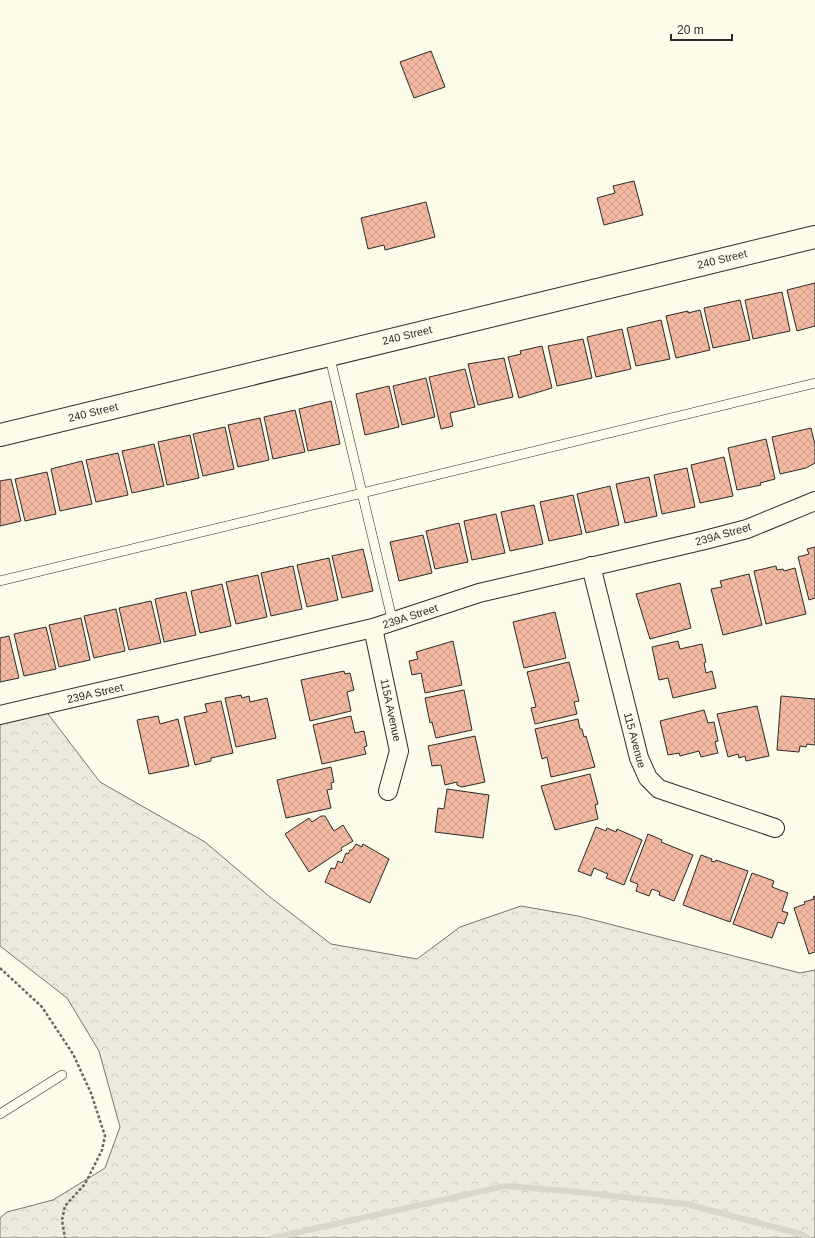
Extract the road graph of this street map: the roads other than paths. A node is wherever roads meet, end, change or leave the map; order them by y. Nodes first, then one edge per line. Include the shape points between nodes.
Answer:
1 (815, 236) edge
2 (329, 354) junction
3 (815, 382) edge
4 (0, 435) edge
5 (362, 493) junction
6 (815, 501) edge
7 (591, 566) junction
8 (0, 581) edge
9 (393, 623) junction
10 (373, 628) junction
11 (0, 715) edge
12 (388, 791) dead end
13 (775, 828) dead end
14 (62, 1075) dead end
15 (0, 1114) edge

1 - 2 main road, 240 Street
2 - 4 main road, 240 Street
2 - 5 lane
3 - 5 lane
5 - 8 lane
5 - 9 lane
6 - 7 street, 239A Street via 747,529
7 - 9 street, 239A Street via 479,592
7 - 13 street, 115 Avenue via 639,758 648,778 660,789
9 - 10 street, 239A Street
10 - 11 street, 239A Street
10 - 12 street, 115A Avenue via 399,751
14 - 15 lane

